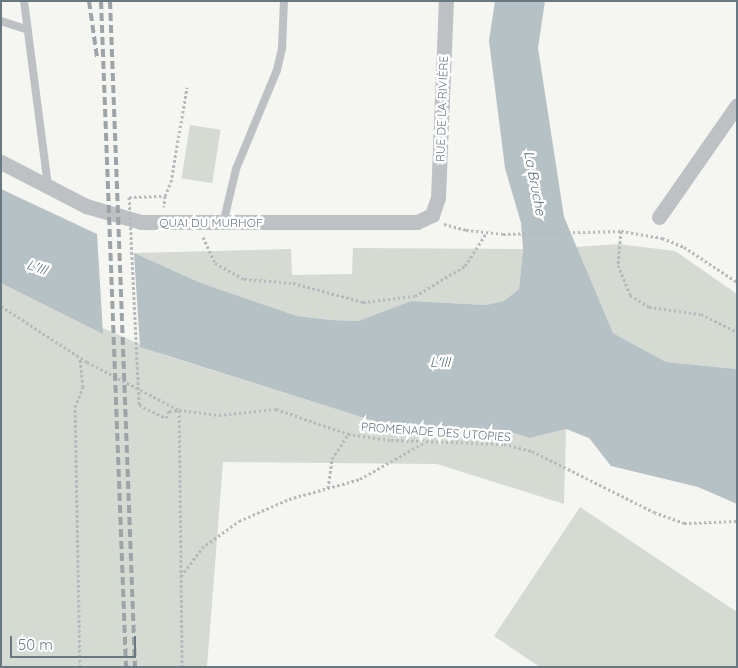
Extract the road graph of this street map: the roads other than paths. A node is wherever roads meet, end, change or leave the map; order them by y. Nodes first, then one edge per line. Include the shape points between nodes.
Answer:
1 (24, 1) edge
2 (284, 1) edge
3 (446, 1) edge
4 (1, 20) edge
5 (28, 30) junction
6 (737, 105) edge
7 (1, 162) edge
8 (48, 188) junction
9 (432, 215) joint
10 (659, 217) dead end
11 (223, 224) junction

1 - 5 lane
2 - 11 lane via 282,48 277,70 236,169
3 - 9 street, RUE DE LA RIVIÈRE via 438,198
4 - 5 lane
5 - 8 lane
6 - 10 street
7 - 8 street, QUAI DU MURHOF
8 - 11 street, QUAI DU MURHOF via 124,218 156,223
9 - 11 street, QUAI DU MURHOF via 417,222

